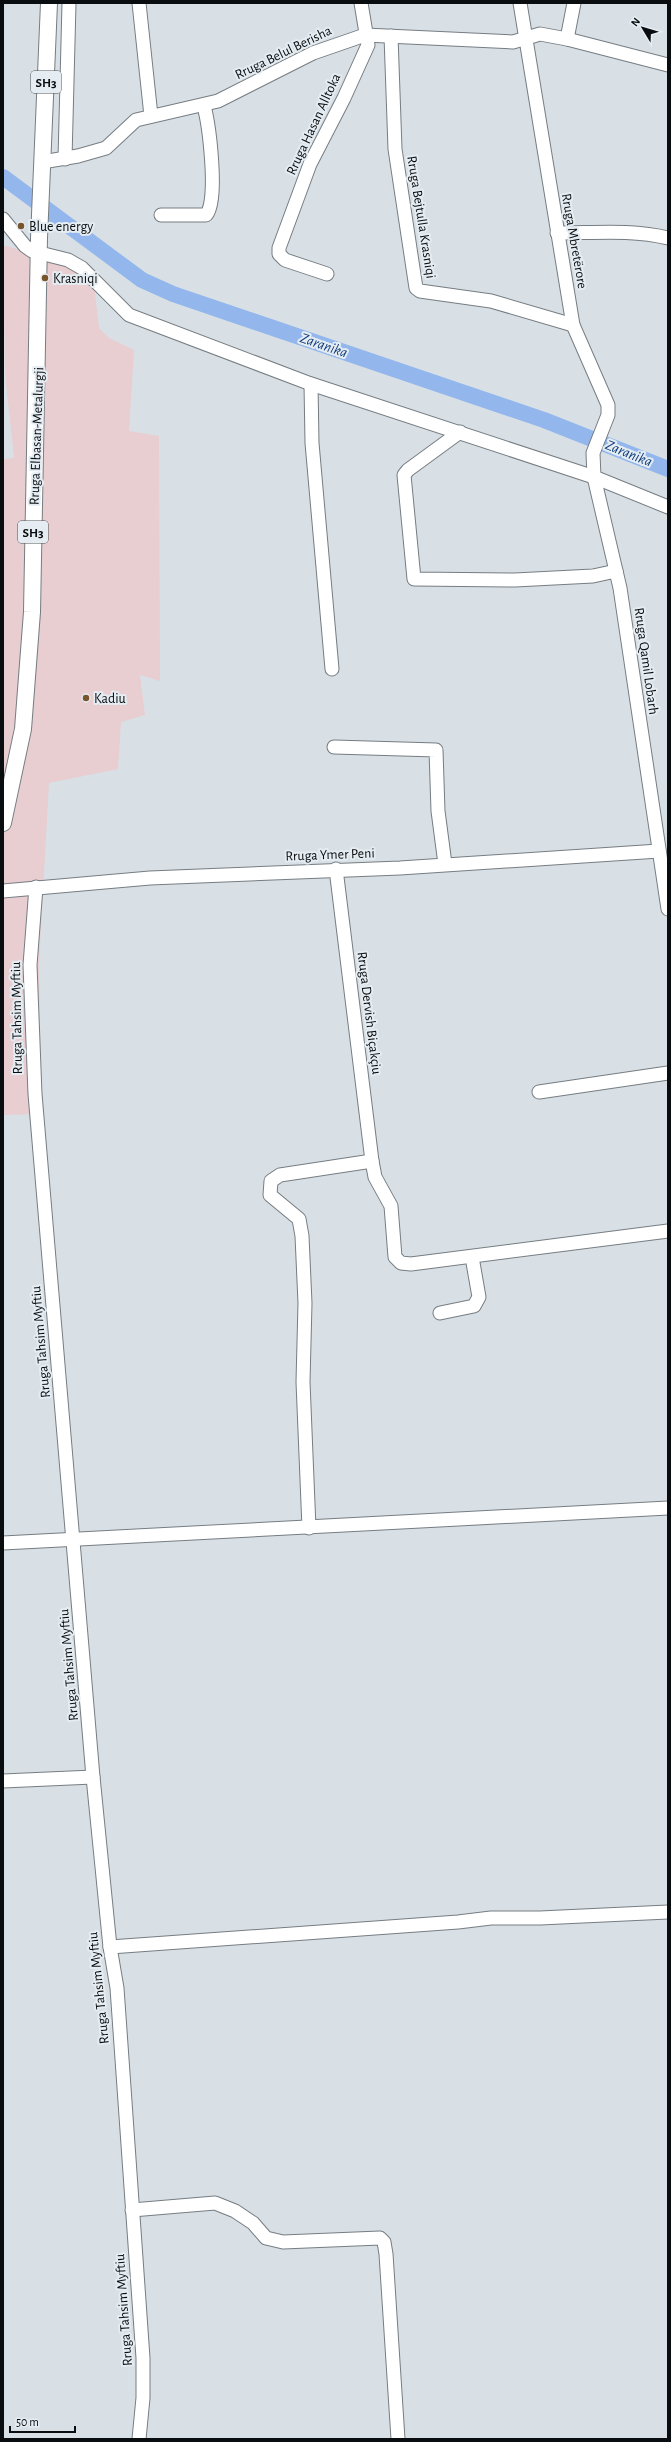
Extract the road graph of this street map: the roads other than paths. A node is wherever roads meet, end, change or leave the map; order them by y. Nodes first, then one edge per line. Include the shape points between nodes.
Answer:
1 (49, 3) edge
2 (69, 3) edge
3 (139, 3) edge
4 (361, 3) edge
5 (520, 3) edge
6 (574, 3) edge
7 (365, 35) junction
8 (392, 36) junction
9 (567, 38) junction
10 (526, 39) junction
11 (668, 65) edge
12 (204, 106) junction
13 (151, 116) junction
14 (65, 159) junction
15 (42, 167) junction
16 (161, 215) dead end
17 (3, 219) edge
18 (557, 233) junction
19 (668, 238) edge
20 (39, 245) junction
21 (327, 274) dead end
22 (573, 325) junction
23 (311, 384) junction
24 (460, 432) junction
25 (594, 477) junction
26 (668, 506) edge
27 (616, 571) junction
28 (332, 669) dead end
29 (334, 747) dead end
30 (3, 823) edge
31 (659, 851) junction
32 (445, 864) junction
33 (336, 869) junction
34 (36, 887) junction
35 (3, 890) edge
36 (668, 909) edge
37 (668, 1072) edge
38 (539, 1092) dead end
39 (372, 1161) junction
40 (668, 1231) edge
41 (472, 1257) junction
42 (440, 1313) dead end
43 (668, 1508) edge
44 (309, 1528) junction
45 (72, 1540) junction
46 (3, 1543) edge
47 (93, 1777) junction
48 (3, 1781) edge
49 (668, 1912) edge
50 (110, 1947) junction
51 (132, 2210) junction
52 (139, 2439) edge
53 (398, 2439) edge

1 - 15 main road, SH3
2 - 14 street
3 - 13 street
4 - 7 street, Rruga Hasan Alltoka
5 - 10 street, Rruga Mbretërore
6 - 9 street
7 - 8 street, Rruga Belul Berisha
7 - 12 street, Rruga Belul Berisha via 313,53 246,88
7 - 21 street, Rruga Hasan Alltoka via 369,41 368,45 310,164 279,254 285,260
8 - 10 street, Rruga Belul Berisha via 513,42
8 - 22 street, Rruga Bejtulla Krasniqi via 395,149 416,288 491,301
9 - 10 street, Rruga Belul Berisha via 540,34
9 - 11 street, Rruga Belul Berisha
10 - 18 street, Rruga Mbretërore
12 - 13 street, Rruga Belul Berisha
12 - 16 street via 212,160 212,207 206,215
13 - 14 street, Rruga Belul Berisha via 136,120 106,148
14 - 15 street, Rruga Belul Berisha
15 - 20 main road, SH3
17 - 20 street via 25,246
18 - 19 street via 633,232
18 - 22 street, Rruga Mbretërore
20 - 23 street via 82,268 129,315
20 - 30 main road, Rruga Elbasan-Metalurgji / SH3 via 32,612 23,729
22 - 25 street, Rruga Mbretërore via 608,405 605,424 593,453
23 - 24 street
23 - 28 street via 312,444
24 - 25 street
24 - 27 street via 404,475 414,579 515,580 593,576
25 - 26 street
25 - 27 street, Rruga Qamil Lobarh
27 - 31 street, Rruga Qamil Lobarh
29 - 32 street via 436,750 438,811
31 - 32 street, Rruga Ymer Peni
31 - 36 street, Rruga Qamil Lobarh
32 - 33 street, Rruga Ymer Peni
33 - 34 street, Rruga Ymer Peni via 150,878
33 - 39 street, Rruga Dervish Biçakçiu
34 - 35 street, Rruga Ymer Peni
34 - 45 street, Rruga Tahsim Myftiu via 30,965 31,1042
37 - 38 street
39 - 41 street, Rruga Dervish Biçakçiu via 375,1177 391,1206 395,1257 401,1263
39 - 44 street via 280,1175 271,1181 270,1195 299,1220 302,1236 305,1303 303,1382
40 - 41 street, Rruga Dervish Biçakçiu
41 - 42 street via 479,1297 477,1302 474,1306
43 - 44 street
44 - 45 street
45 - 46 street
45 - 47 street, Rruga Tahsim Myftiu
47 - 48 street
47 - 50 street, Rruga Tahsim Myftiu
49 - 50 street via 491,1918
50 - 51 street, Rruga Tahsim Myftiu via 117,1988
51 - 52 street, Rruga Tahsim Myftiu via 143,2358
51 - 53 street via 215,2203 235,2211 253,2223 266,2238 283,2242 380,2238 384,2242 386,2254

